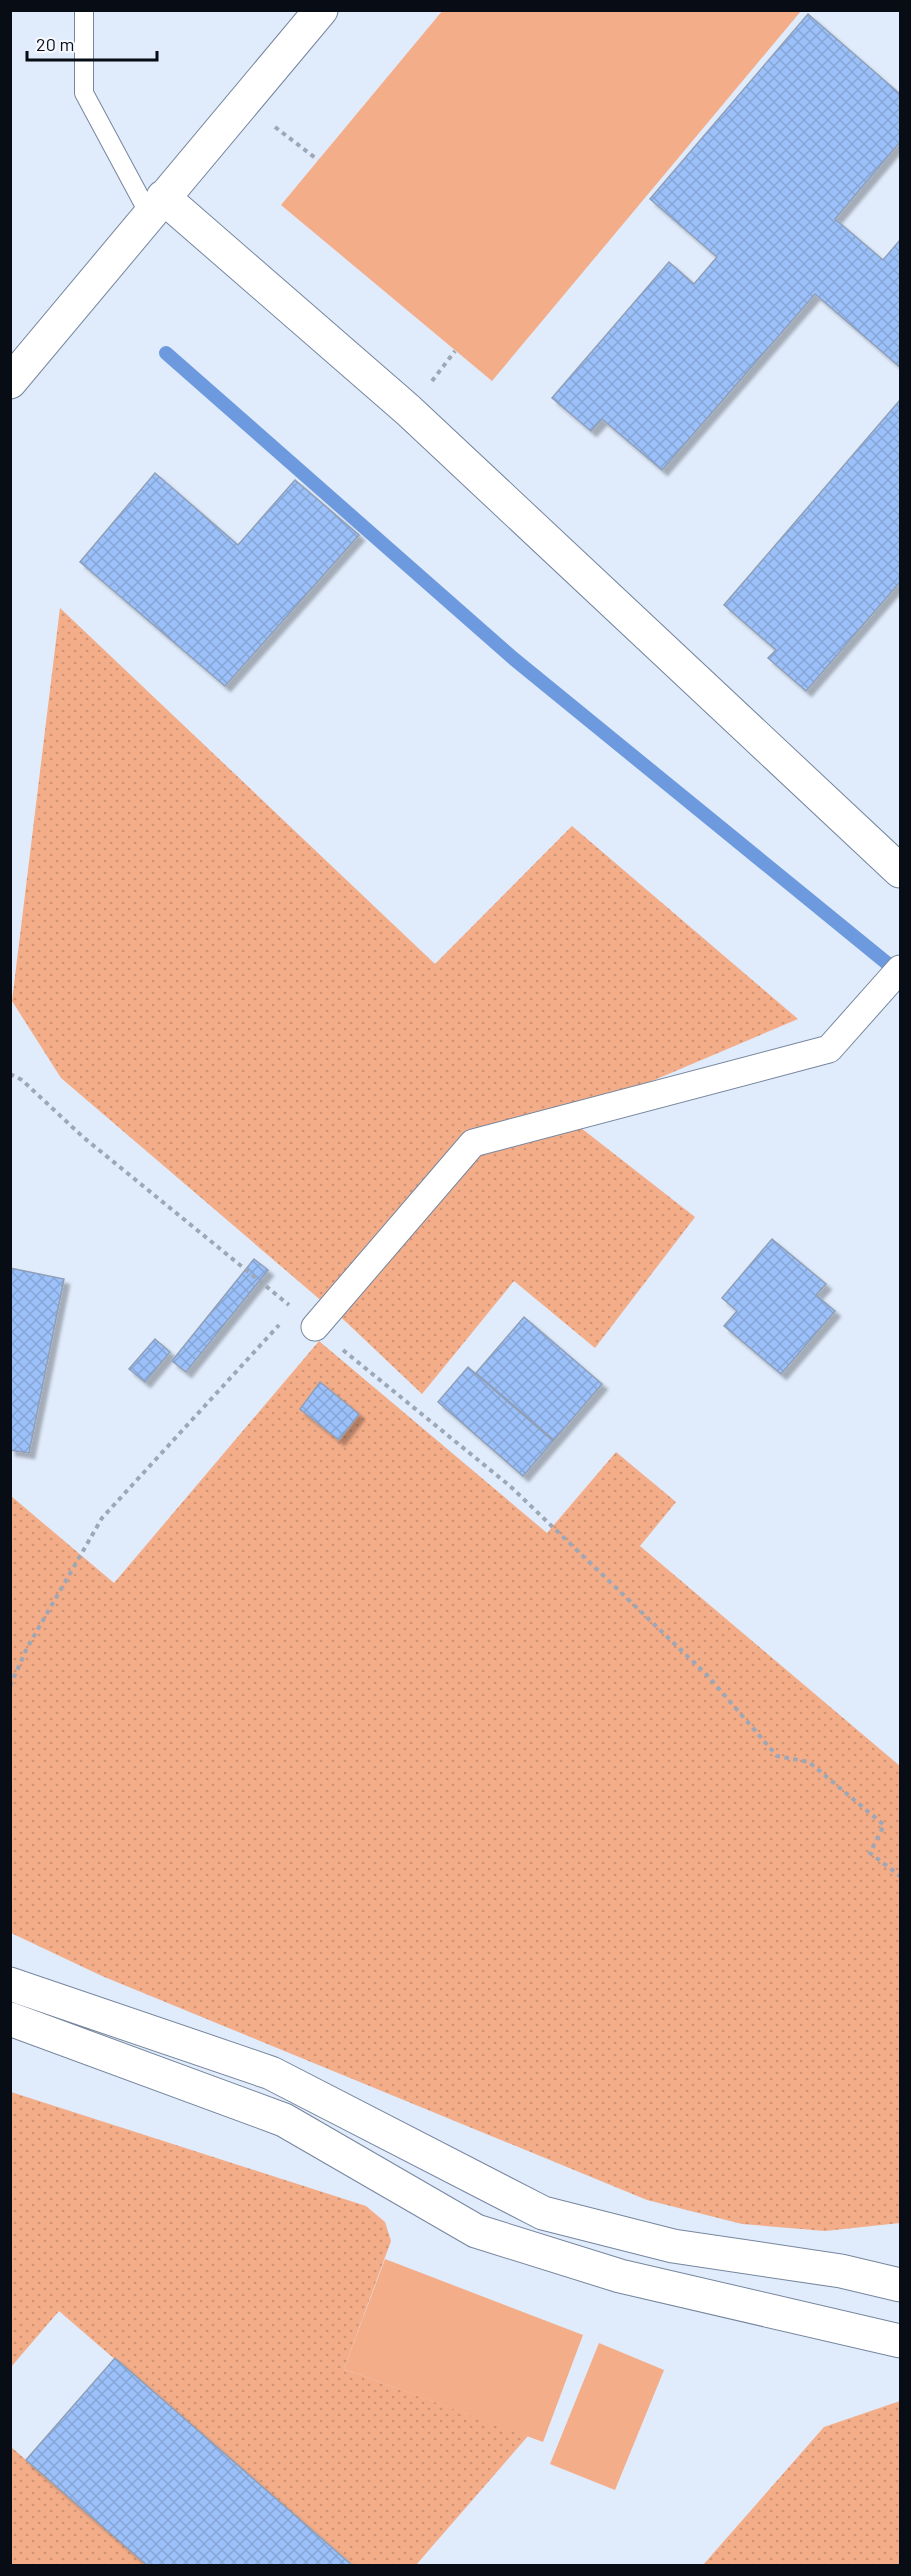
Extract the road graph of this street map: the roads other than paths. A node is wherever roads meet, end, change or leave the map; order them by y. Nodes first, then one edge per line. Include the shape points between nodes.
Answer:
1 (84, 10) edge
2 (321, 10) edge
3 (156, 205) junction
4 (10, 382) edge
5 (900, 871) edge
6 (900, 969) edge
7 (315, 1327) road end
8 (10, 1984) edge
9 (10, 2019) edge
10 (900, 2285) edge
11 (900, 2341) edge

1 - 3 lane via 84,93
2 - 3 street
3 - 4 street
3 - 5 street via 408,410
6 - 7 street via 829,1049 473,1143
8 - 10 street via 271,2073 543,2213 673,2246 841,2271
9 - 11 street via 284,2120 476,2231 620,2276

